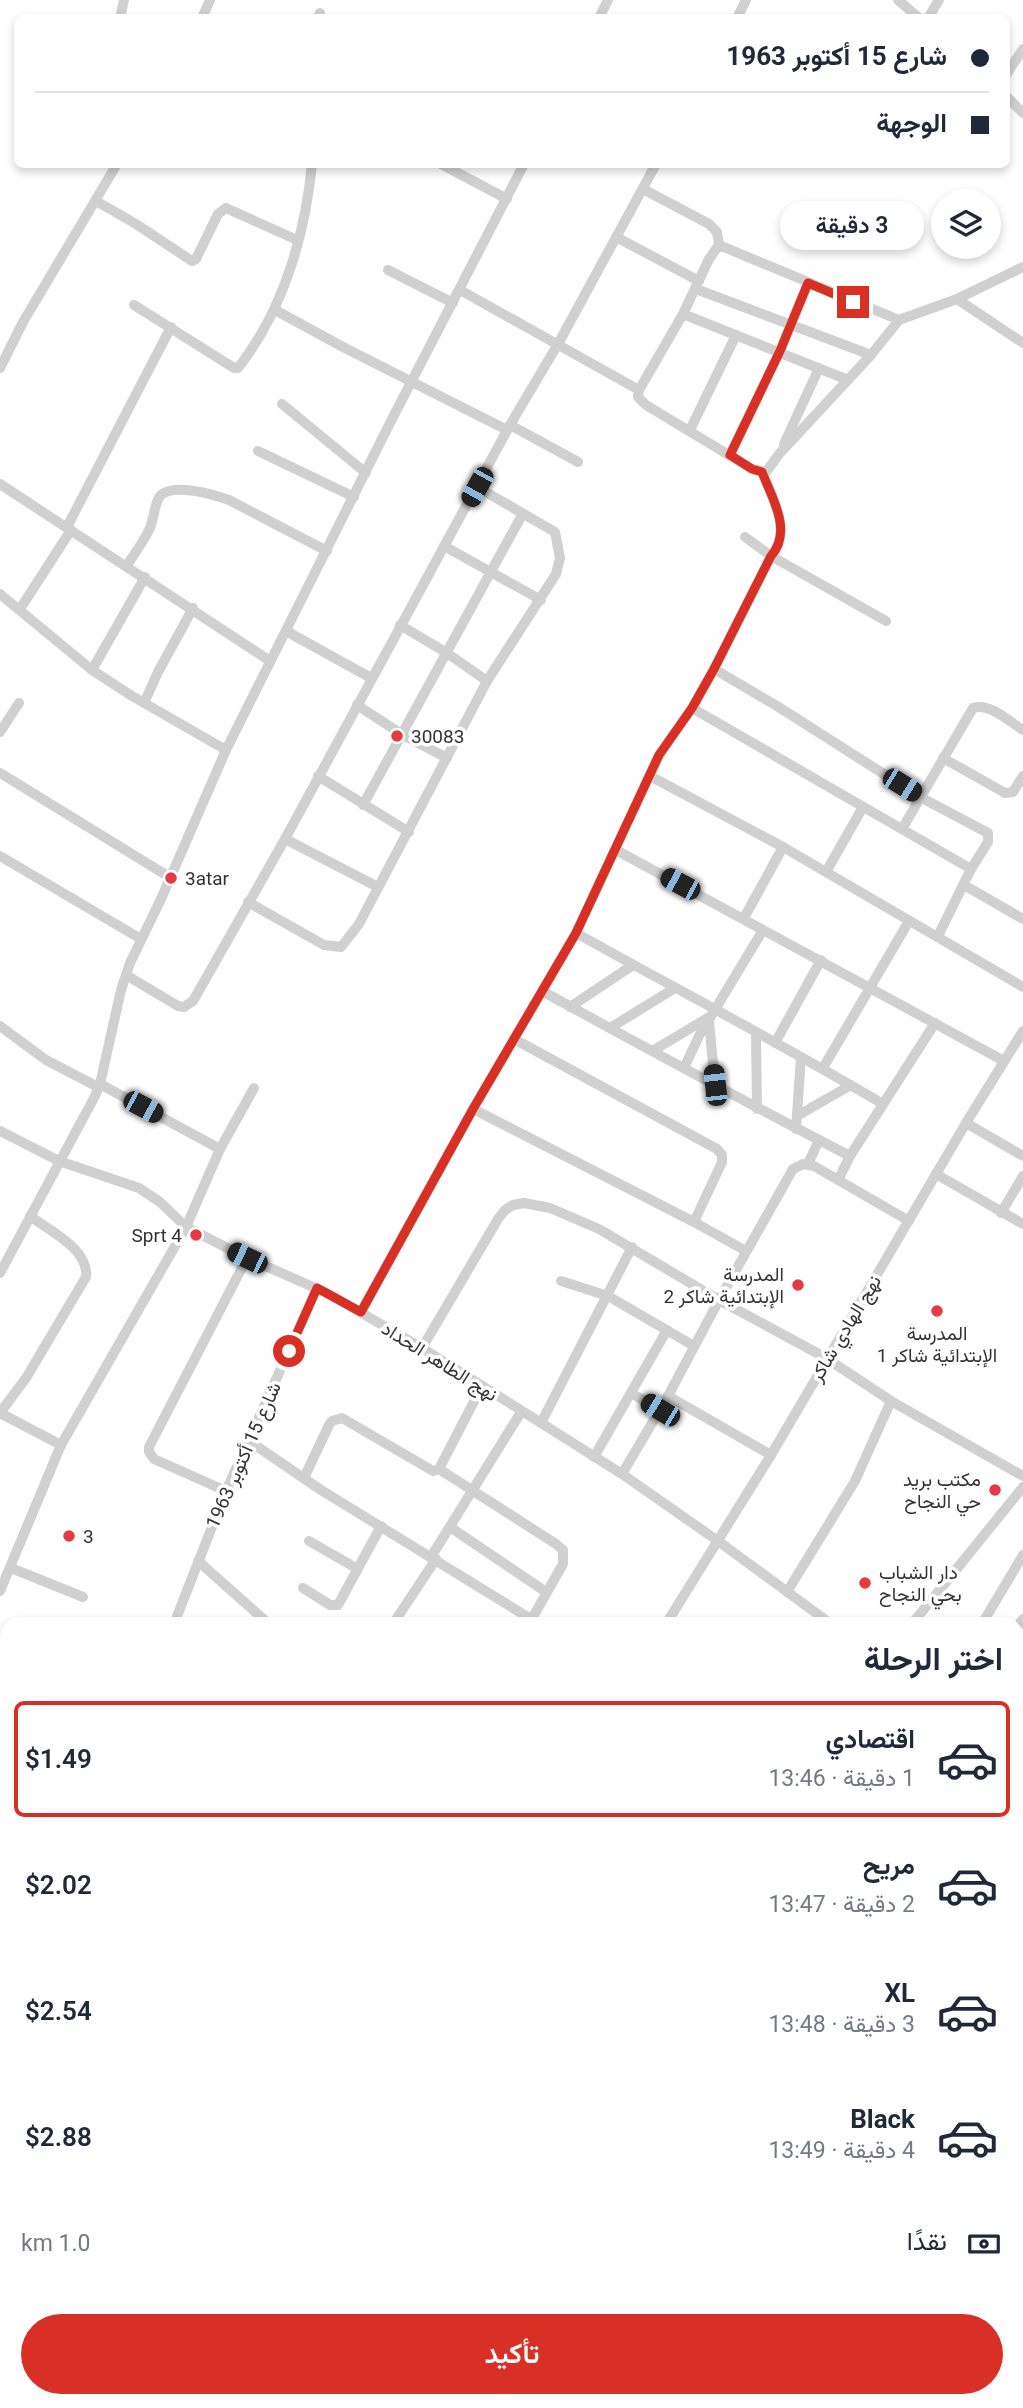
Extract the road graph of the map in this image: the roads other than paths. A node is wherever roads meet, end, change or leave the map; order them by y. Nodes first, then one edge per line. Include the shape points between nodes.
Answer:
1 (898, 0) edge
2 (914, 14) edge
3 (1023, 49) edge
4 (1010, 69) edge
5 (1010, 100) edge
6 (1023, 113) edge
7 (115, 168) edge
8 (312, 168) edge
9 (449, 168) edge
10 (522, 168) edge
11 (654, 168) edge
12 (643, 188) junction
13 (507, 199) junction
14 (96, 201) junction
15 (617, 237) junction
16 (297, 240) junction
17 (719, 245) junction
18 (1023, 267) edge
19 (388, 270) dead end
20 (808, 283) junction
21 (698, 285) junction
22 (460, 290) junction
23 (957, 299) junction
24 (453, 303) junction
25 (134, 304) dead end
26 (275, 310) junction
27 (683, 314) junction
28 (899, 320) junction
29 (790, 325) junction
30 (171, 327) junction
31 (736, 335) junction
32 (1023, 343) edge
33 (558, 344) junction
34 (780, 351) junction
35 (871, 355) junction
36 (0, 368) edge
37 (819, 368) junction
38 (848, 380) junction
39 (412, 381) junction
40 (639, 390) junction
41 (282, 404) dead end
42 (509, 427) junction
43 (690, 430) junction
44 (258, 451) dead end
45 (780, 453) junction
46 (730, 455) junction
47 (578, 462) dead end
48 (762, 472) junction
49 (366, 473) junction
50 (0, 484) edge
51 (477, 487) junction
52 (354, 497) junction
53 (522, 515) junction
54 (69, 529) junction
55 (745, 537) dead end
56 (444, 546) junction
57 (327, 551) junction
58 (771, 556) junction
59 (127, 565) junction
60 (491, 571) junction
61 (145, 577) junction
62 (2, 598) edge
63 (541, 600) junction
64 (193, 608) junction
65 (20, 609) junction
66 (886, 621) dead end
67 (400, 625) junction
68 (286, 631) junction
69 (447, 653) junction
70 (270, 661) junction
71 (714, 669) junction
72 (92, 670) junction
73 (371, 678) junction
74 (487, 681) junction
75 (19, 703) dead end
76 (144, 703) junction
77 (357, 705) junction
78 (692, 708) junction
79 (1023, 730) edge
80 (0, 732) edge
81 (403, 735) junction
82 (226, 750) junction
83 (447, 758) junction
84 (943, 758) junction
85 (0, 773) edge
86 (318, 776) junction
87 (650, 776) junction
88 (1023, 776) edge
89 (920, 797) junction
90 (363, 806) junction
91 (863, 807) junction
92 (902, 829) junction
93 (409, 832) junction
94 (285, 839) junction
95 (783, 847) junction
96 (616, 850) junction
97 (0, 856) edge
98 (971, 869) junction
99 (826, 872) junction
100 (171, 878) junction
101 (964, 885) junction
102 (378, 887) junction
103 (248, 902) junction
104 (744, 918) junction
105 (1023, 919) edge
106 (909, 921) junction
107 (763, 930) junction
108 (576, 933) junction
109 (938, 936) junction
110 (141, 939) junction
111 (821, 960) junction
112 (633, 965) junction
113 (125, 975) junction
114 (870, 987) junction
115 (1023, 987) edge
116 (675, 988) junction
117 (542, 991) junction
118 (570, 1007) junction
119 (712, 1016) junction
120 (935, 1023) junction
121 (0, 1026) edge
122 (610, 1028) junction
123 (1023, 1031) edge
124 (756, 1032) junction
125 (514, 1039) junction
126 (775, 1043) junction
127 (654, 1050) junction
128 (801, 1057) junction
129 (1004, 1061) junction
130 (684, 1068) junction
131 (823, 1068) junction
132 (715, 1085) junction
133 (851, 1085) junction
134 (99, 1086) junction
135 (254, 1088) dead end
136 (883, 1104) junction
137 (473, 1109) junction
138 (757, 1109) junction
139 (797, 1116) junction
140 (966, 1123) junction
141 (796, 1129) junction
142 (0, 1130) edge
143 (818, 1140) junction
144 (220, 1149) junction
145 (850, 1156) junction
146 (1023, 1156) edge
147 (59, 1161) junction
148 (808, 1164) junction
149 (936, 1174) junction
150 (1023, 1176) edge
151 (838, 1180) junction
152 (1002, 1213) junction
153 (30, 1216) junction
154 (909, 1221) junction
155 (694, 1222) junction
156 (1023, 1224) edge
157 (186, 1227) junction
158 (632, 1247) junction
159 (746, 1251) junction
160 (247, 1258) junction
161 (0, 1273) edge
162 (561, 1281) dead end
163 (317, 1288) junction
164 (608, 1296) junction
165 (719, 1300) junction
166 (361, 1312) junction
167 (667, 1330) junction
168 (694, 1346) junction
169 (422, 1348) junction
170 (826, 1358) junction
171 (482, 1387) junction
172 (631, 1393) junction
173 (668, 1396) junction
174 (891, 1401) junction
175 (660, 1410) junction
176 (521, 1412) junction
177 (0, 1413) edge
178 (541, 1423) junction
179 (249, 1441) junction
180 (61, 1445) junction
181 (771, 1455) junction
182 (594, 1457) junction
183 (439, 1469) junction
184 (622, 1474) junction
185 (1023, 1476) edge
186 (304, 1478) junction
187 (1023, 1487) edge
188 (226, 1491) junction
189 (471, 1491) junction
190 (381, 1526) junction
191 (450, 1527) junction
192 (309, 1541) dead end
193 (718, 1541) junction
194 (1023, 1555) edge
195 (433, 1558) junction
196 (198, 1561) junction
197 (11, 1568) junction
198 (356, 1568) junction
199 (303, 1588) dead end
200 (0, 1591) edge
201 (546, 1591) junction
202 (787, 1592) junction
203 (83, 1597) dead end
204 (177, 1617) edge
205 (261, 1617) edge
206 (397, 1617) edge
207 (525, 1617) edge
208 (535, 1617) edge
209 (670, 1617) edge
210 (821, 1617) edge
211 (918, 1617) edge
212 (986, 1617) edge
213 (577, 2408) edge
214 (583, 2408) edge

1 - 2 street
3 - 4 street
5 - 6 street
7 - 14 street
8 - 16 street
9 - 13 street
10 - 13 street
11 - 12 street
12 - 15 street
12 - 17 street via 709,224 717,232
13 - 22 street
14 - 16 street via 192,261 226,208
14 - 36 street
15 - 21 street
15 - 33 street
16 - 26 street
17 - 20 street
17 - 21 street
18 - 23 street
19 - 24 street
20 - 28 street
20 - 29 street
21 - 27 street
21 - 29 street
22 - 24 street
22 - 33 street
23 - 28 street
23 - 32 street
24 - 39 street
25 - 30 street
26 - 30 street via 238,368
26 - 39 street
27 - 31 street
27 - 40 street
28 - 35 street
29 - 34 street
29 - 35 street
30 - 54 street
31 - 34 street
31 - 43 street
33 - 40 street
33 - 42 street
34 - 37 street
34 - 46 street
35 - 38 street
37 - 38 street
37 - 45 street
38 - 45 street
39 - 42 street
39 - 49 street
40 - 43 street via 641,400
41 - 49 street
42 - 47 street
42 - 51 street
43 - 46 street
44 - 52 street
45 - 48 street via 769,470
46 - 48 street
48 - 58 street via 781,525 779,544
49 - 52 street
50 - 54 street
51 - 53 street
51 - 56 street
52 - 57 street
53 - 60 street
53 - 63 street via 558,536 559,566
54 - 59 street
54 - 65 street
55 - 58 street
56 - 60 street
56 - 67 street
57 - 59 street via 229,500 184,490 161,496 151,526
57 - 68 street
58 - 66 street
58 - 71 street
59 - 61 street
60 - 63 street
60 - 69 street
61 - 64 street
61 - 72 street
62 - 65 street
63 - 74 street
64 - 70 street
64 - 76 street
65 - 72 street
67 - 69 street
67 - 73 street
68 - 70 street
68 - 73 street
69 - 74 street
69 - 81 street
70 - 82 street
71 - 78 street
71 - 89 street
72 - 76 street
73 - 77 street
74 - 83 street
75 - 80 street
76 - 82 street
77 - 81 street
77 - 86 street
78 - 87 street via 668,739
78 - 91 street
79 - 84 street via 988,708 976,706
81 - 83 street
81 - 90 street
82 - 100 street
83 - 93 street
84 - 88 street via 1005,793 1013,792
84 - 89 street
85 - 100 street
86 - 90 street
86 - 94 street
87 - 95 street
87 - 96 street
89 - 92 street
89 - 98 street via 988,833 988,842
90 - 93 street
91 - 92 street
91 - 99 street
92 - 98 street
93 - 102 street
94 - 102 street
94 - 103 street
95 - 99 street
95 - 104 street
96 - 104 street
96 - 108 street
97 - 110 street
98 - 101 street
99 - 106 street
100 - 110 street
101 - 105 street
101 - 109 street
102 - 103 street via 348,940 335,948
103 - 113 street via 188,1005 178,1006
104 - 107 street
106 - 109 street
106 - 114 street
107 - 111 street
107 - 119 street
108 - 112 street
108 - 117 street
109 - 115 street
110 - 113 street
111 - 114 street
111 - 126 street
112 - 116 street
112 - 118 street
113 - 134 street
114 - 120 street
114 - 131 street
116 - 119 street
116 - 122 street
117 - 118 street
117 - 125 street
118 - 122 street
119 - 124 street
119 - 127 street
119 - 130 street
119 - 132 street
120 - 129 street
120 - 136 street
121 - 134 street via 46,1060
122 - 127 street
123 - 129 street, نهج الهادي شاكر
124 - 126 street
124 - 138 street
125 - 137 street
125 - 155 street via 720,1152 722,1163
126 - 128 street
127 - 130 street
128 - 131 street
128 - 139 street
129 - 140 street, نهج الهادي شاكر
130 - 132 street
131 - 133 street
132 - 138 street
133 - 136 street
133 - 139 street
134 - 144 street
134 - 147 street
135 - 144 street
136 - 145 street
137 - 155 street
137 - 166 street
138 - 141 street
139 - 141 street
140 - 146 street
140 - 149 street, نهج الهادي شاكر
141 - 143 street
142 - 147 street, نهج الطاهر الحداد
143 - 145 street
143 - 148 street
144 - 157 street
145 - 151 street
147 - 153 street
147 - 157 street, نهج الطاهر الحداد via 139,1188
148 - 151 street
148 - 159 street via 789,1174
149 - 152 street
149 - 154 street, نهج الهادي شاكر
150 - 152 street
151 - 154 street
152 - 156 street
153 - 161 street
153 - 177 street via 82,1257 86,1277
154 - 170 street, نهج الهادي شاكر
155 - 159 street
157 - 160 street, نهج الطاهر الحداد
157 - 180 street
158 - 164 street
158 - 165 street
158 - 169 street via 550,1208 513,1205 498,1219
159 - 165 street
160 - 163 street, نهج الطاهر الحداد
160 - 188 street via 149,1447 154,1459
162 - 164 street
163 - 166 street, نهج الطاهر الحداد
163 - 179 street, شارع 15 أكتوبر 1963
164 - 167 street
164 - 178 street
165 - 168 street
165 - 170 street
166 - 169 street, نهج الطاهر الحداد
167 - 168 street
167 - 172 street
168 - 173 street
169 - 171 street, نهج الطاهر الحداد
170 - 174 street
170 - 181 street, نهج الهادي شاكر
171 - 176 street, نهج الطاهر الحداد
171 - 183 street
172 - 175 street
172 - 182 street
173 - 175 street
173 - 181 street
174 - 185 street
174 - 202 street via 855,1481
175 - 184 street
176 - 178 street, نهج الطاهر الحداد
176 - 189 street
177 - 180 street
178 - 182 street, نهج الطاهر الحداد
179 - 186 street
179 - 188 street, شارع 15 أكتوبر 1963
180 - 197 street
181 - 193 street, نهج الهادي شاكر
182 - 184 street, نهج الطاهر الحداد
183 - 186 street via 433,1471 337,1418 329,1425
183 - 189 street
184 - 193 street, نهج الطاهر الحداد
186 - 190 street
187 - 211 street
188 - 196 street, شارع 15 أكتوبر 1963
189 - 191 street
189 - 201 street via 563,1550 562,1564
190 - 195 street
190 - 198 street
191 - 195 street
191 - 201 street
192 - 198 street
193 - 202 street, نهج الطاهر الحداد
193 - 209 street, نهج الهادي شاكر
194 - 212 street
195 - 206 street
195 - 207 street
196 - 204 street, شارع 15 أكتوبر 1963
196 - 205 street
197 - 200 street
197 - 203 street
198 - 199 street via 336,1606
201 - 208 street
202 - 210 street, نهج الطاهر الحداد
213 - 214 street

